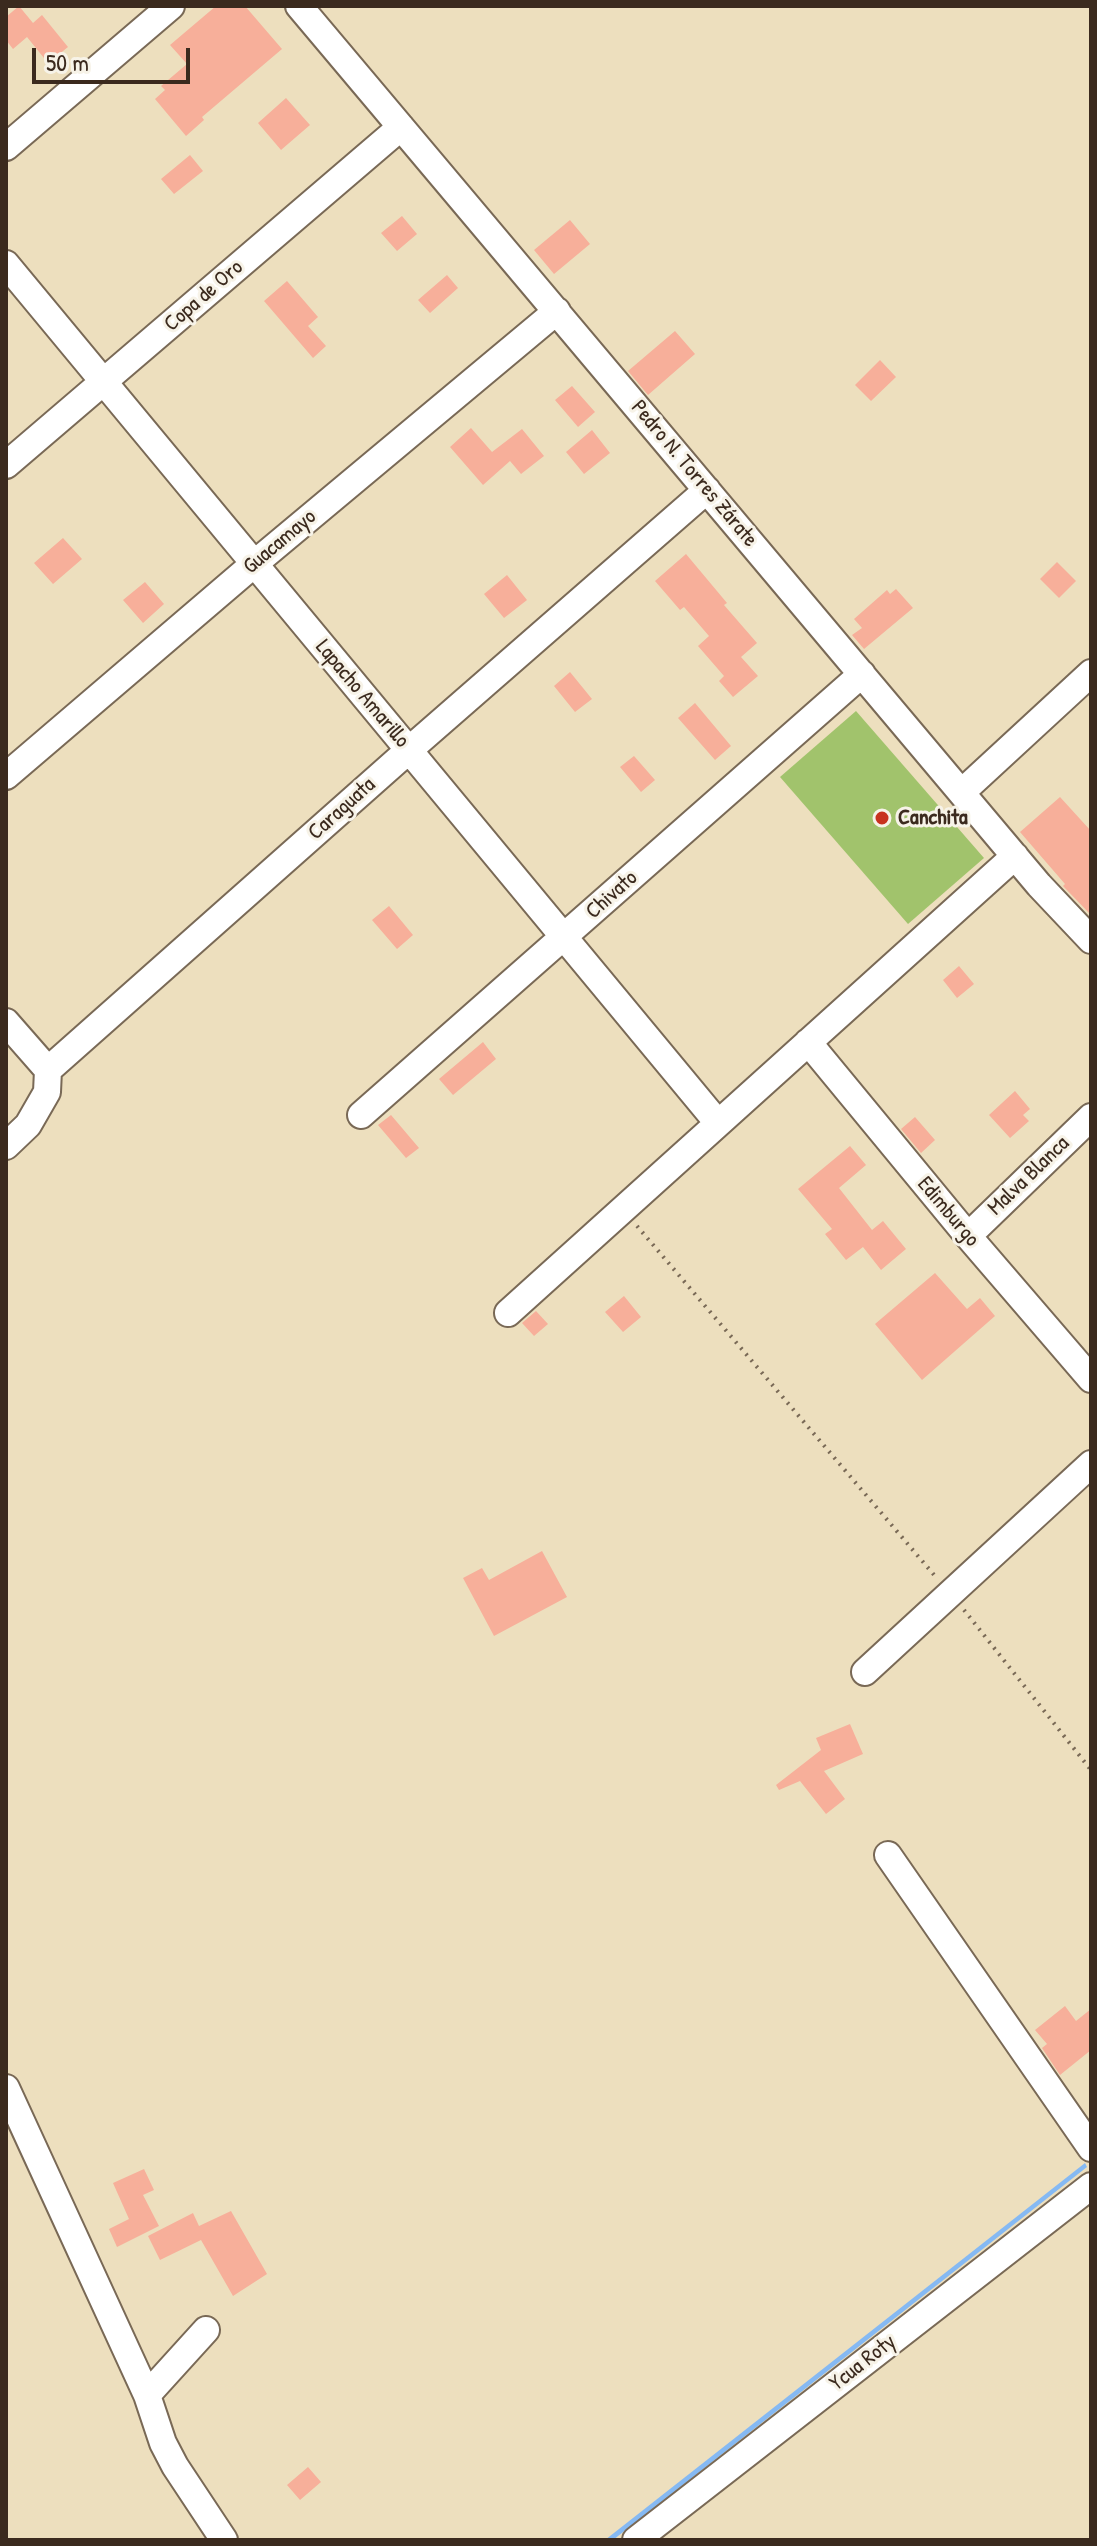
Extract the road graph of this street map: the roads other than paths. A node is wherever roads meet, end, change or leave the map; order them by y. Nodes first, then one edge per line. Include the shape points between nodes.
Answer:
1 (171, 6) edge
2 (299, 6) edge
3 (401, 127) junction
4 (6, 147) edge
5 (6, 264) edge
6 (557, 311) junction
7 (103, 381) junction
8 (6, 465) edge
9 (707, 490) junction
10 (254, 564) junction
11 (1091, 673) edge
12 (862, 674) junction
13 (409, 750) junction
14 (6, 776) edge
15 (962, 792) junction
16 (1015, 856) junction
17 (565, 937) junction
18 (1091, 940) edge
19 (6, 1022) edge
20 (808, 1042) junction
21 (48, 1070) junction
22 (361, 1115) dead end
23 (1091, 1117) edge
24 (718, 1123) junction
25 (6, 1146) edge
26 (968, 1236) junction
27 (508, 1313) dead end
28 (1091, 1379) edge
29 (1091, 1464) edge
30 (865, 1672) dead end
31 (888, 1855) dead end
32 (6, 2088) edge
33 (1091, 2148) edge
34 (1091, 2186) edge
35 (206, 2330) dead end
36 (147, 2395) junction
37 (224, 2540) edge
38 (636, 2540) edge

1 - 4 street
2 - 3 street, Pedro N. Torres Zárate
3 - 6 street, Pedro N. Torres Zárate
3 - 7 street, Copa de Oro
5 - 7 street, Lapacho Amarillo
6 - 9 street, Pedro N. Torres Zárate
6 - 10 street, Guacamayo
7 - 8 street, Copa de Oro
7 - 10 street, Lapacho Amarillo
9 - 12 street, Pedro N. Torres Zárate
9 - 13 street, Caraguata
10 - 13 street, Lapacho Amarillo
10 - 14 street, Guacamayo
11 - 15 street
12 - 15 street, Pedro N. Torres Zárate
12 - 17 street, Chivato
13 - 17 street, Lapacho Amarillo
13 - 21 street, Caraguata
15 - 16 street, Pedro N. Torres Zárate
16 - 18 street, Pedro N. Torres Zárate
16 - 20 street
17 - 22 street, Chivato
17 - 24 street, Lapacho Amarillo
19 - 21 street
20 - 24 street
20 - 26 street, Edimburgo
21 - 25 street via 47,1092 35,1114
23 - 26 street, Malva Blanca
24 - 27 street
26 - 28 street, Edimburgo
29 - 30 street
31 - 33 street
32 - 36 street
34 - 38 street, Ycua Roty
35 - 36 street
36 - 37 street via 175,2466

